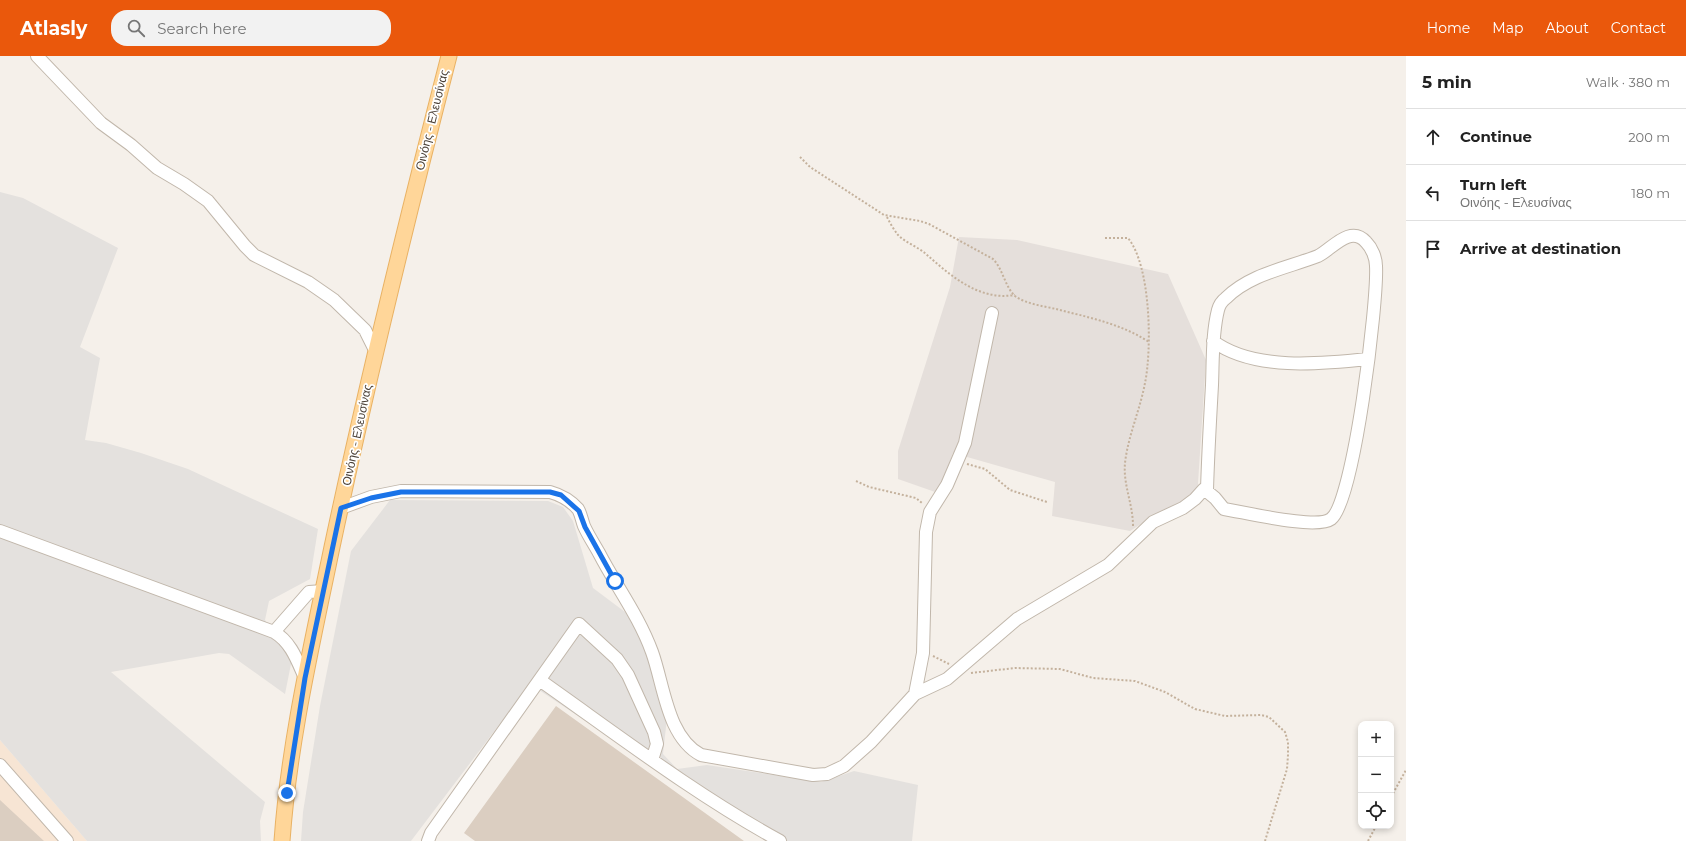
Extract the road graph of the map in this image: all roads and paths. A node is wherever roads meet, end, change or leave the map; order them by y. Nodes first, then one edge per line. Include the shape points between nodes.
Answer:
1 (37, 56) edge
2 (449, 56) edge
3 (800, 157) dead end
4 (887, 217) junction
5 (1105, 238) dead end
6 (1014, 295) junction
7 (992, 313) dead end
8 (1213, 341) junction
9 (1149, 342) junction
10 (375, 350) junction
11 (1368, 359) junction
12 (958, 461) junction
13 (856, 480) dead end
14 (1204, 489) junction
15 (1047, 502) dead end
16 (341, 508) junction
17 (930, 512) junction
18 (0, 531) edge
19 (1134, 542) junction
20 (323, 591) junction
21 (274, 632) junction
22 (923, 653) junction
23 (956, 670) junction
24 (305, 678) junction
25 (541, 681) junction
26 (915, 694) junction
27 (652, 760) junction
28 (0, 765) edge
29 (1406, 770) edge
30 (1393, 793) edge
31 (1374, 829) edge
32 (66, 841) edge
33 (282, 841) edge
34 (428, 841) edge
35 (780, 841) edge
36 (1265, 841) edge
37 (1368, 841) edge

1 - 10 street via 101,123 157,168 208,201 254,254 308,282 334,300 365,330
2 - 10 main road, Οινόης - Ελευσίνας
3 - 4 path via 816,171
4 - 6 path via 898,236 925,253 961,283 994,295
4 - 6 path via 924,222 976,248 998,264
5 - 9 path via 1128,238 1137,252 1145,289
6 - 9 path via 1027,302 1084,316 1130,332
7 - 12 street via 965,444
8 - 11 street via 1236,355 1263,360 1318,364
8 - 11 street via 1218,308 1244,284 1319,256 1337,241 1357,237 1366,240 1376,264 1376,295
8 - 14 street via 1207,490
9 - 19 path via 1145,385 1125,465 1125,486 1131,503
10 - 16 main road, Οινόης - Ελευσίνας
11 - 14 street via 1348,475 1337,512 1330,519 1311,523 1224,509
12 - 15 path via 985,469 1010,490
12 - 17 street
13 - 17 path via 869,487 916,498
14 - 19 street via 1183,508 1153,522
16 - 20 main road, Οινόης - Ελευσίνας
16 - 26 street via 401,492 550,492 561,495 579,511 608,571 637,618 652,653 679,736 691,750 701,755 813,775 827,774 844,766 871,742
17 - 22 street via 926,532
18 - 21 street
19 - 23 street via 1108,566 1017,619
20 - 21 street via 309,592
20 - 24 main road, Οινόης - Ελευσίνας
21 - 24 street via 284,638
22 - 23 path via 940,659
22 - 26 street
23 - 26 street via 947,679
23 - 36 path via 968,674 1031,667 1065,670 1093,678 1135,682 1165,692 1195,709 1225,716 1269,717 1285,732 1288,755 1287,769
24 - 33 main road, Οινόης - Ελευσίνας via 290,765
25 - 27 street
25 - 27 street via 579,624 617,658 628,675 654,732 656,744
25 - 34 street via 431,833
27 - 35 street
28 - 32 street
29 - 30 path
31 - 37 path

